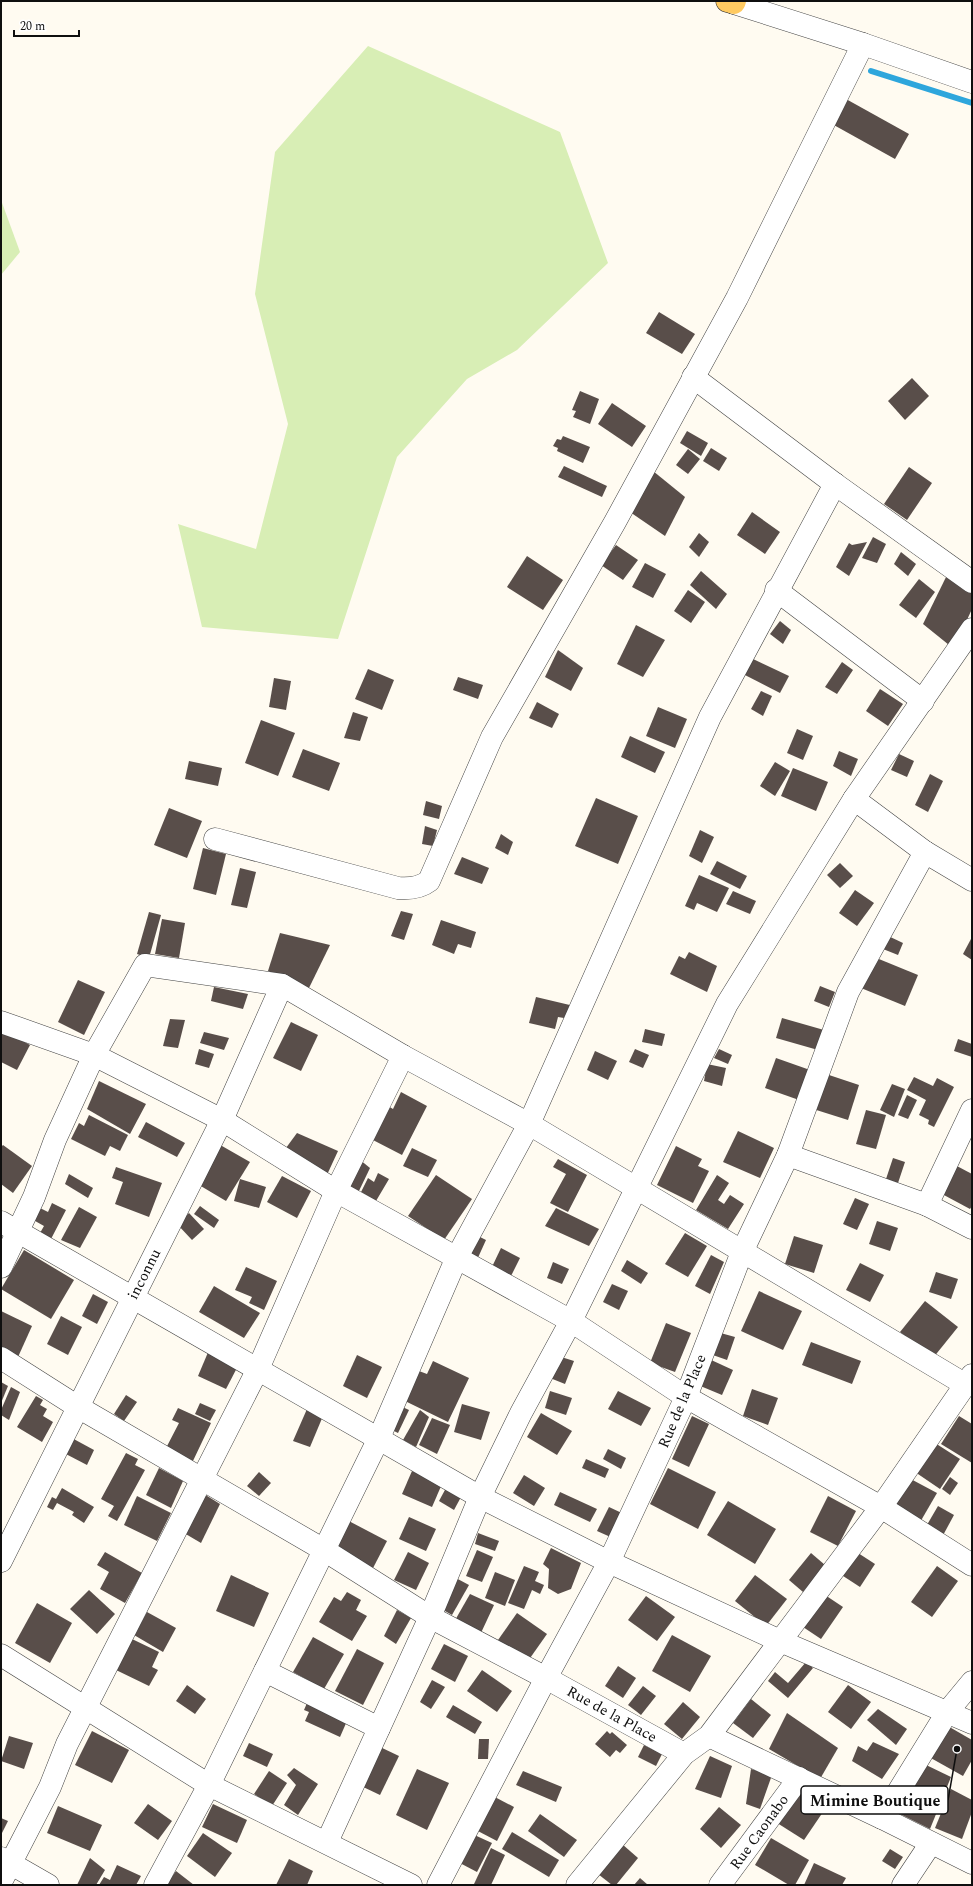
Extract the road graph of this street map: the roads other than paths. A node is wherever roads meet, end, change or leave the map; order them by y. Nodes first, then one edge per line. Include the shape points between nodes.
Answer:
1 (732, 2) edge
2 (863, 44) junction
3 (972, 82) edge
4 (693, 377) junction
5 (835, 484) junction
6 (972, 582) edge
7 (776, 590) junction
8 (972, 629) edge
9 (923, 700) junction
10 (854, 799) junction
11 (215, 839) dead end
12 (925, 852) junction
13 (972, 880) edge
14 (282, 985) junction
15 (1, 1022) edge
16 (94, 1055) junction
17 (403, 1056) junction
18 (972, 1110) edge
19 (222, 1120) junction
20 (529, 1124) junction
21 (788, 1155) junction
22 (636, 1186) junction
23 (336, 1191) junction
24 (927, 1205) junction
25 (9, 1227) edge
26 (972, 1228) edge
27 (742, 1252) junction
28 (457, 1257) junction
29 (1, 1267) edge
30 (133, 1297) junction
31 (571, 1321) junction
32 (1, 1358) edge
33 (258, 1370) junction
34 (969, 1380) edge
35 (686, 1397) junction
36 (78, 1407) junction
37 (379, 1438) junction
38 (203, 1481) junction
39 (480, 1497) junction
40 (881, 1507) junction
41 (324, 1550) junction
42 (1, 1562) edge
43 (609, 1562) junction
44 (972, 1565) edge
45 (430, 1617) junction
46 (780, 1641) junction
47 (1, 1655) edge
48 (265, 1671) junction
49 (546, 1678) junction
50 (972, 1682) edge
51 (85, 1708) junction
52 (948, 1711) junction
53 (972, 1723) edge
54 (379, 1728) junction
55 (709, 1736) junction
56 (684, 1754) junction
57 (798, 1778) junction
58 (209, 1785) junction
59 (882, 1818) junction
60 (327, 1842) junction
61 (931, 1843) junction
62 (972, 1863) edge
63 (4, 1868) edge
64 (48, 1885) edge
65 (155, 1885) edge
66 (411, 1885) edge
67 (438, 1885) edge
68 (577, 1885) edge
69 (720, 1885) edge
70 (903, 1885) edge

1 - 2 street
2 - 3 street
2 - 4 street via 737,298
4 - 5 street
4 - 11 street via 615,522 492,737 429,881 411,888 398,888
5 - 6 street
5 - 7 street
7 - 9 street
7 - 20 street via 710,717
8 - 9 street
9 - 10 street
10 - 12 street
10 - 22 street via 726,1004
12 - 13 street
12 - 21 street, Rue de la Place via 848,992
14 - 16 street via 145,965
14 - 17 street
14 - 19 street, inconnu
15 - 16 street
16 - 19 street
16 - 25 street via 55,1140 34,1197
17 - 20 street
17 - 23 street
18 - 24 street
19 - 23 street
19 - 30 street, inconnu
20 - 22 street
20 - 28 street
21 - 24 street
21 - 27 street, Rue de la Place
22 - 27 street
22 - 31 street
23 - 28 street
23 - 33 street
24 - 26 street
25 - 29 street
25 - 30 street
27 - 34 street
27 - 35 street, Rue de la Place
28 - 31 street
28 - 37 street
30 - 33 street
30 - 36 street, inconnu
31 - 35 street
31 - 39 street via 521,1412
32 - 36 street
33 - 37 street
33 - 38 street
34 - 40 street
35 - 40 street
35 - 43 street, Rue de la Place
36 - 38 street
36 - 42 street, inconnu
37 - 39 street
37 - 41 street
38 - 41 street
38 - 51 street
39 - 43 street
39 - 45 street
40 - 44 street
40 - 46 street
41 - 45 street
41 - 48 street
43 - 46 street
43 - 49 street, Rue de la Place
45 - 49 street
45 - 54 street
46 - 52 street
46 - 55 street
47 - 51 street
48 - 54 street
48 - 58 street
49 - 56 street, Rue de la Place
49 - 67 street
50 - 52 street
51 - 58 street
51 - 63 street via 50,1787
52 - 53 street
52 - 59 street
54 - 60 street
55 - 56 street
55 - 57 street
56 - 68 street
57 - 59 street
57 - 69 street, Rue Caonabo
58 - 60 street
58 - 65 street
59 - 61 street
60 - 66 street
61 - 62 street
61 - 70 street
63 - 64 street

